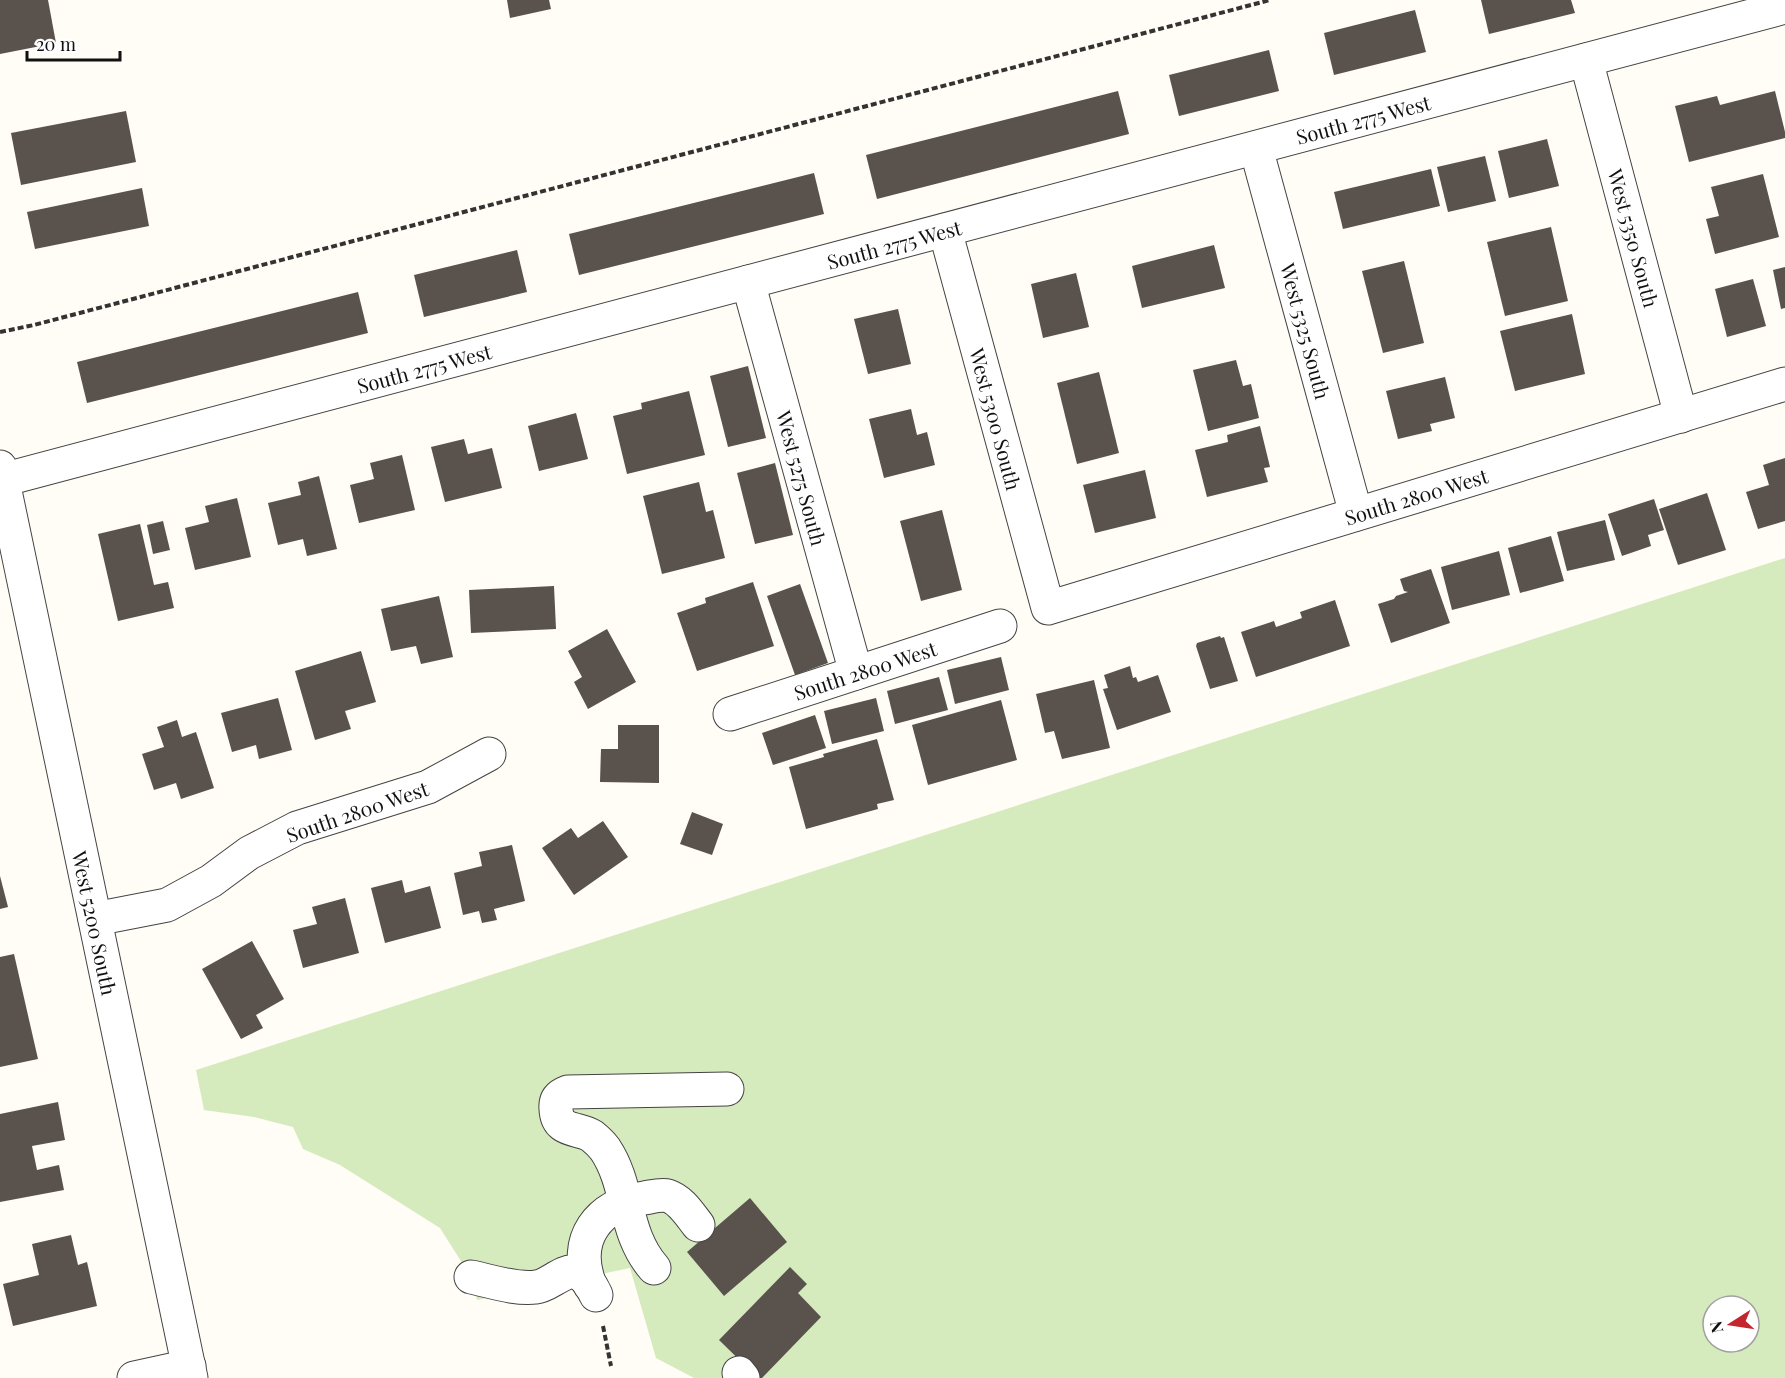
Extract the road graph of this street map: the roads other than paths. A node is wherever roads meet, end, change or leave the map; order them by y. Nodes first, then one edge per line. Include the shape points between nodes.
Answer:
1 (1785, 7) edge
2 (1586, 60) junction
3 (1257, 147) junction
4 (945, 230) junction
5 (748, 282) junction
6 (1785, 384) edge
7 (1681, 416) junction
8 (1, 474) edge
9 (1356, 514) junction
10 (1048, 608) joint
11 (1000, 626) dead end
12 (856, 673) junction
13 (730, 714) dead end
14 (489, 754) dead end
15 (95, 919) junction
16 (727, 1089) dead end
17 (625, 1202) junction
18 (698, 1225) dead end
19 (654, 1268) dead end
20 (471, 1277) dead end
21 (190, 1372) edge
22 (134, 1378) edge

1 - 2 street, South 2775 West
2 - 3 street, South 2775 West
2 - 7 street, West 5350 South
3 - 4 street, South 2775 West
3 - 9 street, West 5325 South
4 - 5 street, South 2775 West
4 - 10 street, West 5300 South
5 - 8 street, South 2775 West
5 - 12 street, West 5275 South
6 - 7 street, South 2800 West
7 - 9 street, South 2800 West
8 - 15 street, West 5200 South
9 - 10 street, South 2800 West
11 - 12 street, South 2800 West
12 - 13 street, South 2800 West
14 - 15 street, South 2800 West via 428,787 297,828 167,905
15 - 21 street, West 5200 South
16 - 17 street via 561,1095 556,1113 560,1122 570,1130 592,1136 604,1147
17 - 18 street via 666,1195
17 - 19 street via 635,1239
17 - 20 street via 596,1221 586,1238 583,1265 594,1294 579,1273 573,1271 529,1288
21 - 22 street

